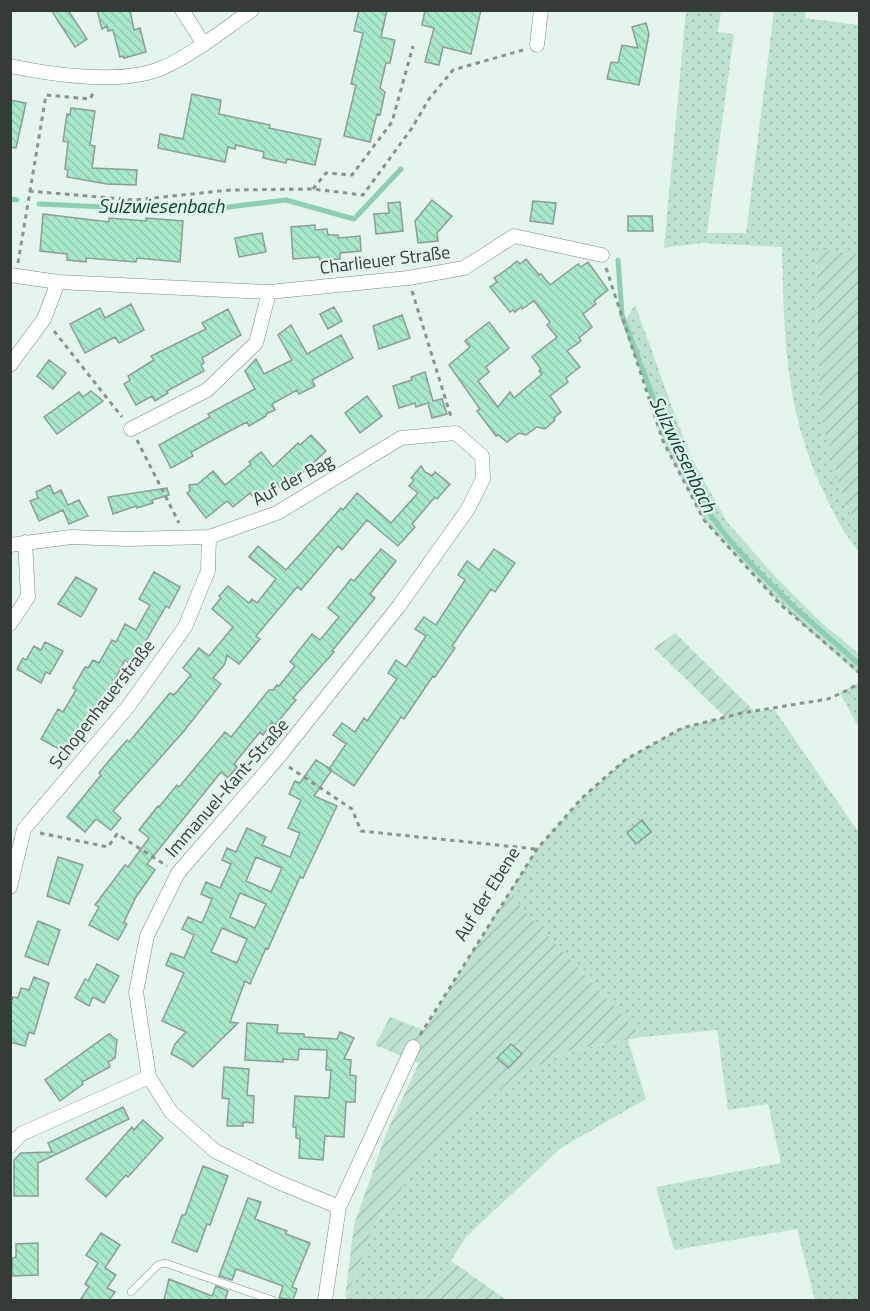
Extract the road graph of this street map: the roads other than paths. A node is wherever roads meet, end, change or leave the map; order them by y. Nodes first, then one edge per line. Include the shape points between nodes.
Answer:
1 (182, 10) edge
2 (252, 10) edge
3 (541, 10) edge
4 (203, 43) junction
5 (532, 47) road end
6 (10, 66) edge
7 (602, 255) road end
8 (13, 276) edge
9 (58, 282) junction
10 (269, 292) junction
11 (10, 364) edge
12 (131, 429) road end
13 (456, 433) joint
14 (209, 537) junction
15 (18, 543) edge
16 (10, 624) edge
17 (17, 831) edge
18 (10, 887) edge
19 (413, 1047) road end
20 (148, 1077) junction
21 (10, 1146) edge
22 (339, 1207) junction
23 (131, 1292) dead end
24 (272, 1300) edge
25 (325, 1300) edge

1 - 4 street
2 - 4 street
3 - 5 street
4 - 6 street via 163,68 142,75 101,77
7 - 10 street, Charlieuer Straße via 514,236 464,268 408,278
8 - 9 street, Charlieuer Straße
9 - 10 street, Charlieuer Straße
9 - 11 street via 44,319
10 - 12 street via 256,343 207,390
13 - 14 street, Auf der Bag via 401,438 277,513
13 - 20 street, Immanuel-Kant-Straße via 482,456 483,479 468,509 399,606 277,759 178,873 147,936 136,992
14 - 15 street, Auf der Bag via 71,537
14 - 17 street, Schopenhauerstraße via 208,571 185,627 127,708
15 - 16 street via 28,597
17 - 18 street, Schopenhauerstraße
19 - 22 street
20 - 21 street via 21,1134
20 - 22 street, Immanuel-Kant-Straße via 171,1112 215,1151
22 - 25 street
23 - 24 lane via 158,1265 165,1263

